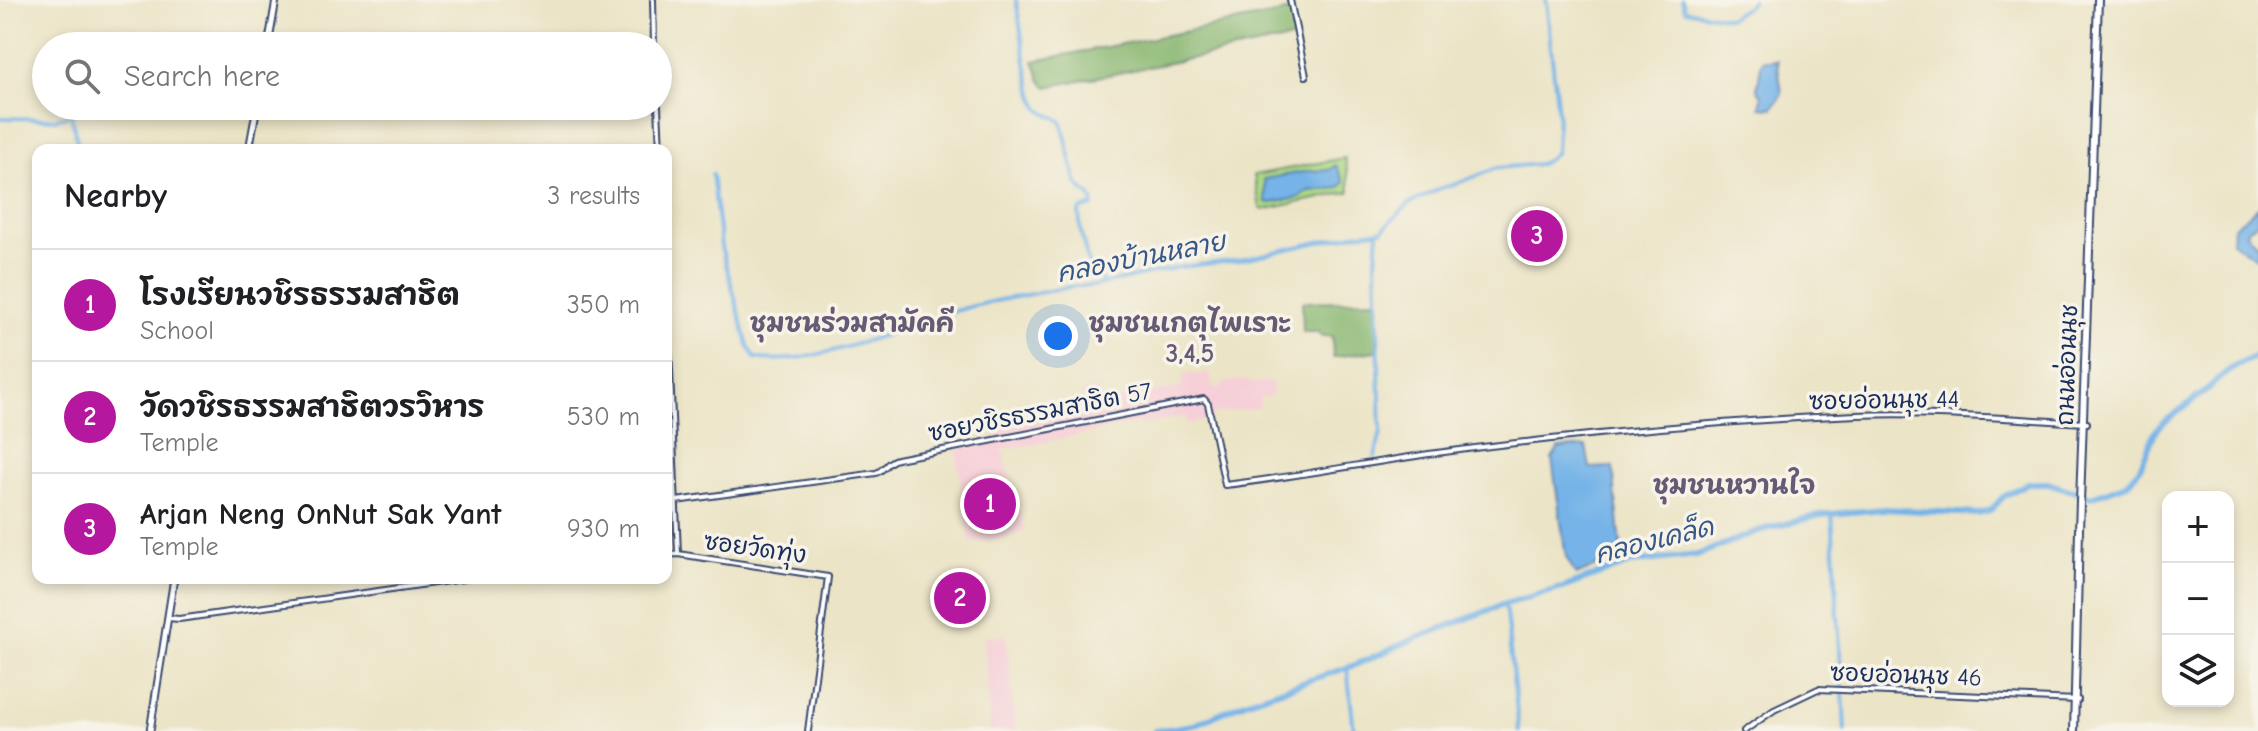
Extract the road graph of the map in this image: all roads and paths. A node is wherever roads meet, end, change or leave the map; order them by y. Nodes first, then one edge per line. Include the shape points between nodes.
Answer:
1 (276, 0) edge
2 (653, 0) edge
3 (1290, 0) edge
4 (2099, 0) edge
5 (270, 32) edge
6 (654, 32) edge
7 (1306, 76) dead end
8 (254, 120) edge
9 (659, 120) edge
10 (250, 144) edge
11 (660, 144) edge
12 (672, 413) edge
13 (2085, 423) junction
14 (1682, 427) joint
15 (676, 501) junction
16 (672, 554) edge
17 (678, 554) junction
18 (173, 584) edge
19 (427, 584) edge
20 (168, 618) junction
21 (2076, 700) junction
22 (150, 731) edge
23 (808, 731) edge
24 (1744, 731) edge
25 (2076, 731) edge

1 - 5 main road
2 - 6 street
3 - 7 street
4 - 13 main road, ถนนอ่อนนุช
8 - 10 main road
9 - 11 street
12 - 15 street
13 - 14 street, ซอยอ่อนนุช 44 via 1861,415
13 - 21 main road, ถนนอ่อนนุช
14 - 15 street, ซอยวชิรธรรมสาธิต 57 via 1431,454 1225,485 1207,401 1202,399 897,459 876,473
15 - 17 street
16 - 17 street, ซอยวัดทุ่ง
17 - 23 street, ซอยวัดทุ่ง via 828,577
18 - 20 main road
19 - 20 street
20 - 22 main road
21 - 24 street, ซอยอ่อนนุช 46 via 1818,689
21 - 25 main road, ถนนอ่อนนุช

